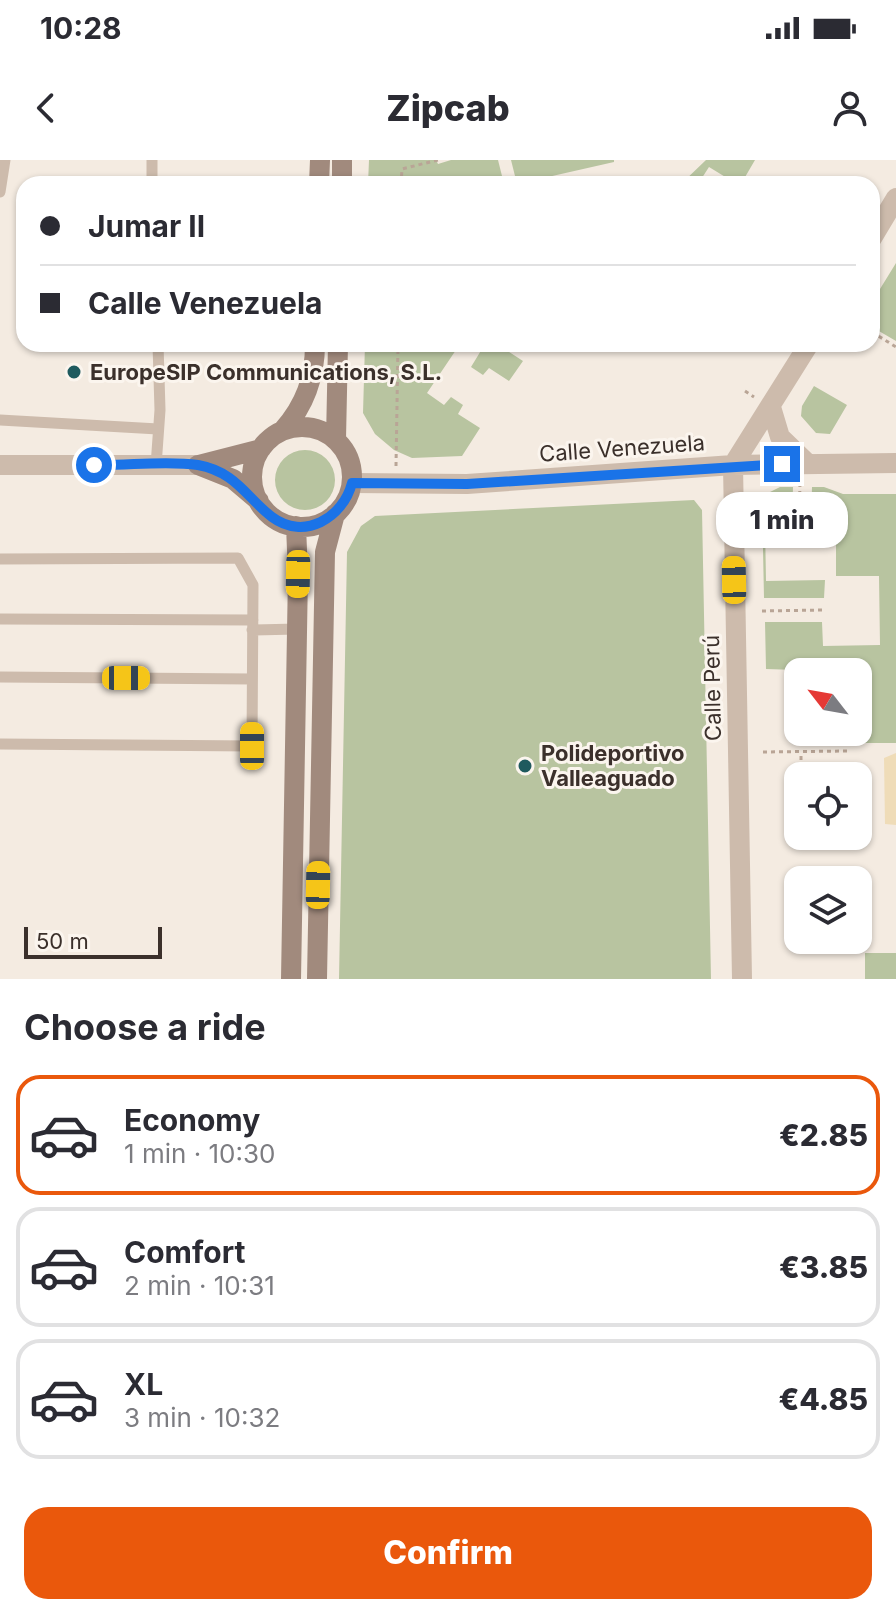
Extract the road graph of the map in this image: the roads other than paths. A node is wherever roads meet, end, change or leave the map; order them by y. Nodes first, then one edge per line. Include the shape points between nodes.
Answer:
1 (5, 160) edge
2 (0, 192) edge
3 (896, 198) edge
4 (880, 225) edge
5 (158, 352) edge
6 (314, 352) edge
7 (338, 352) edge
8 (804, 352) edge
9 (771, 407) junction
10 (0, 420) edge
11 (158, 429) junction
12 (283, 430) junction
13 (336, 439) junction
14 (261, 449) junction
15 (896, 463) edge
16 (0, 465) edge
17 (198, 465) junction
18 (733, 465) junction
19 (156, 466) junction
20 (803, 472) junction
21 (352, 483) junction
22 (259, 501) junction
23 (335, 514) junction
24 (296, 526) junction
25 (0, 559) edge
26 (0, 619) edge
27 (252, 625) junction
28 (297, 629) junction
29 (0, 677) edge
30 (252, 679) junction
31 (0, 744) edge
32 (291, 979) edge
33 (317, 979) edge
34 (742, 979) edge

1 - 2 lane
3 - 4 street
5 - 11 lane
6 - 12 main road via 308,392
7 - 13 main road
8 - 9 street
9 - 18 street
9 - 20 street via 780,437
10 - 11 lane
11 - 19 lane
12 - 13 main road via 310,427
12 - 14 main road
13 - 21 main road via 351,467
14 - 17 main road
14 - 22 main road via 253,466
15 - 20 street, Calle Venezuela
16 - 19 street
17 - 19 street
17 - 22 main road via 233,479
18 - 20 street, Calle Venezuela
18 - 21 street, Calle Venezuela via 467,484
18 - 34 street, Calle Perú
21 - 23 main road
22 - 24 main road via 272,517
23 - 24 main road via 310,526
23 - 33 main road via 325,552
24 - 28 main road
25 - 27 lane via 238,558 253,585
26 - 27 lane
27 - 28 lane
27 - 30 lane
28 - 32 main road
29 - 30 lane
30 - 31 lane via 252,746

